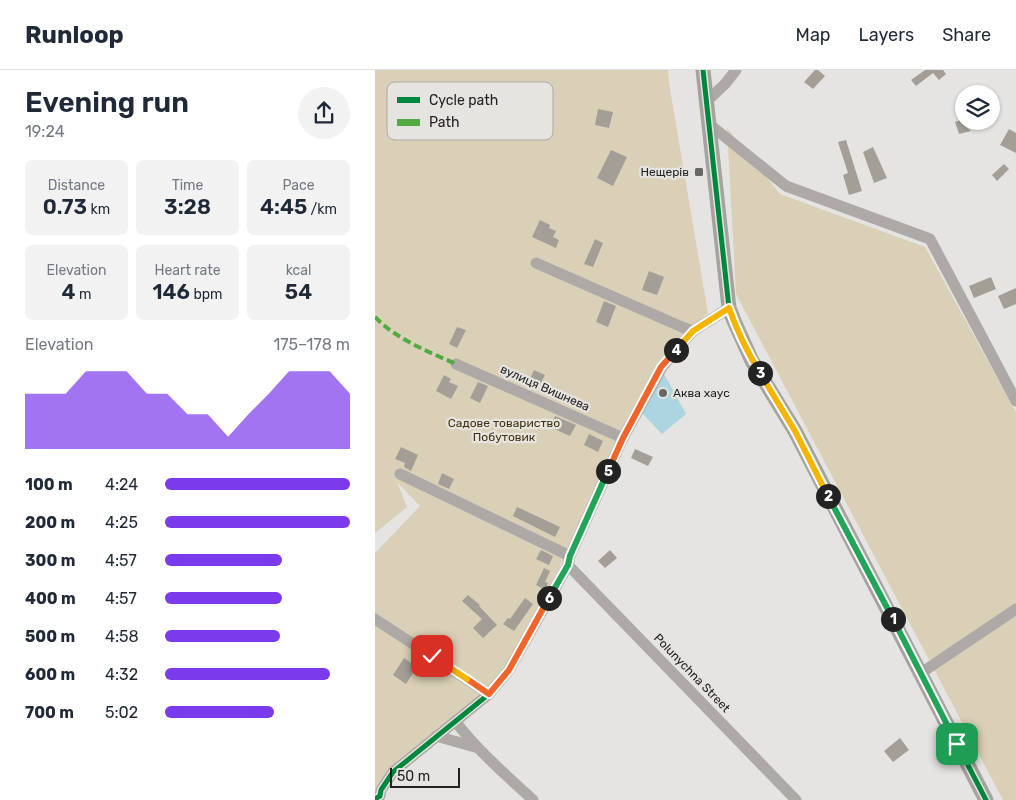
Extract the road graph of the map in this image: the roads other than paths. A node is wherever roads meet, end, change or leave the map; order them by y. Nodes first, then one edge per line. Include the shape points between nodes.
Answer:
1 (703, 70) edge
2 (736, 70) edge
3 (707, 101) junction
4 (709, 124) junction
5 (536, 263) dead end
6 (729, 308) junction
7 (693, 331) junction
8 (456, 364) dead end
9 (1016, 401) edge
10 (623, 438) junction
11 (400, 474) dead end
12 (569, 560) junction
13 (1016, 609) edge
14 (375, 619) edge
15 (921, 673) junction
16 (489, 694) junction
17 (455, 721) junction
18 (436, 736) junction
19 (477, 747) junction
20 (377, 792) edge
21 (533, 800) edge
22 (796, 800) edge
23 (986, 800) edge

1 - 3 main road
2 - 3 street
3 - 4 main road
4 - 6 main road
4 - 9 street via 786,186 930,239
5 - 7 street
6 - 7 street
6 - 15 main road via 753,361 795,431
7 - 10 street via 661,367
8 - 10 street, вулиця Вишнева
10 - 12 street
11 - 12 street
12 - 16 street via 509,670
12 - 22 street, Polunychna Street
13 - 15 street
14 - 16 street
15 - 23 main road
16 - 17 street
17 - 18 street
17 - 19 street
18 - 19 street
18 - 20 street via 393,772
19 - 21 street

